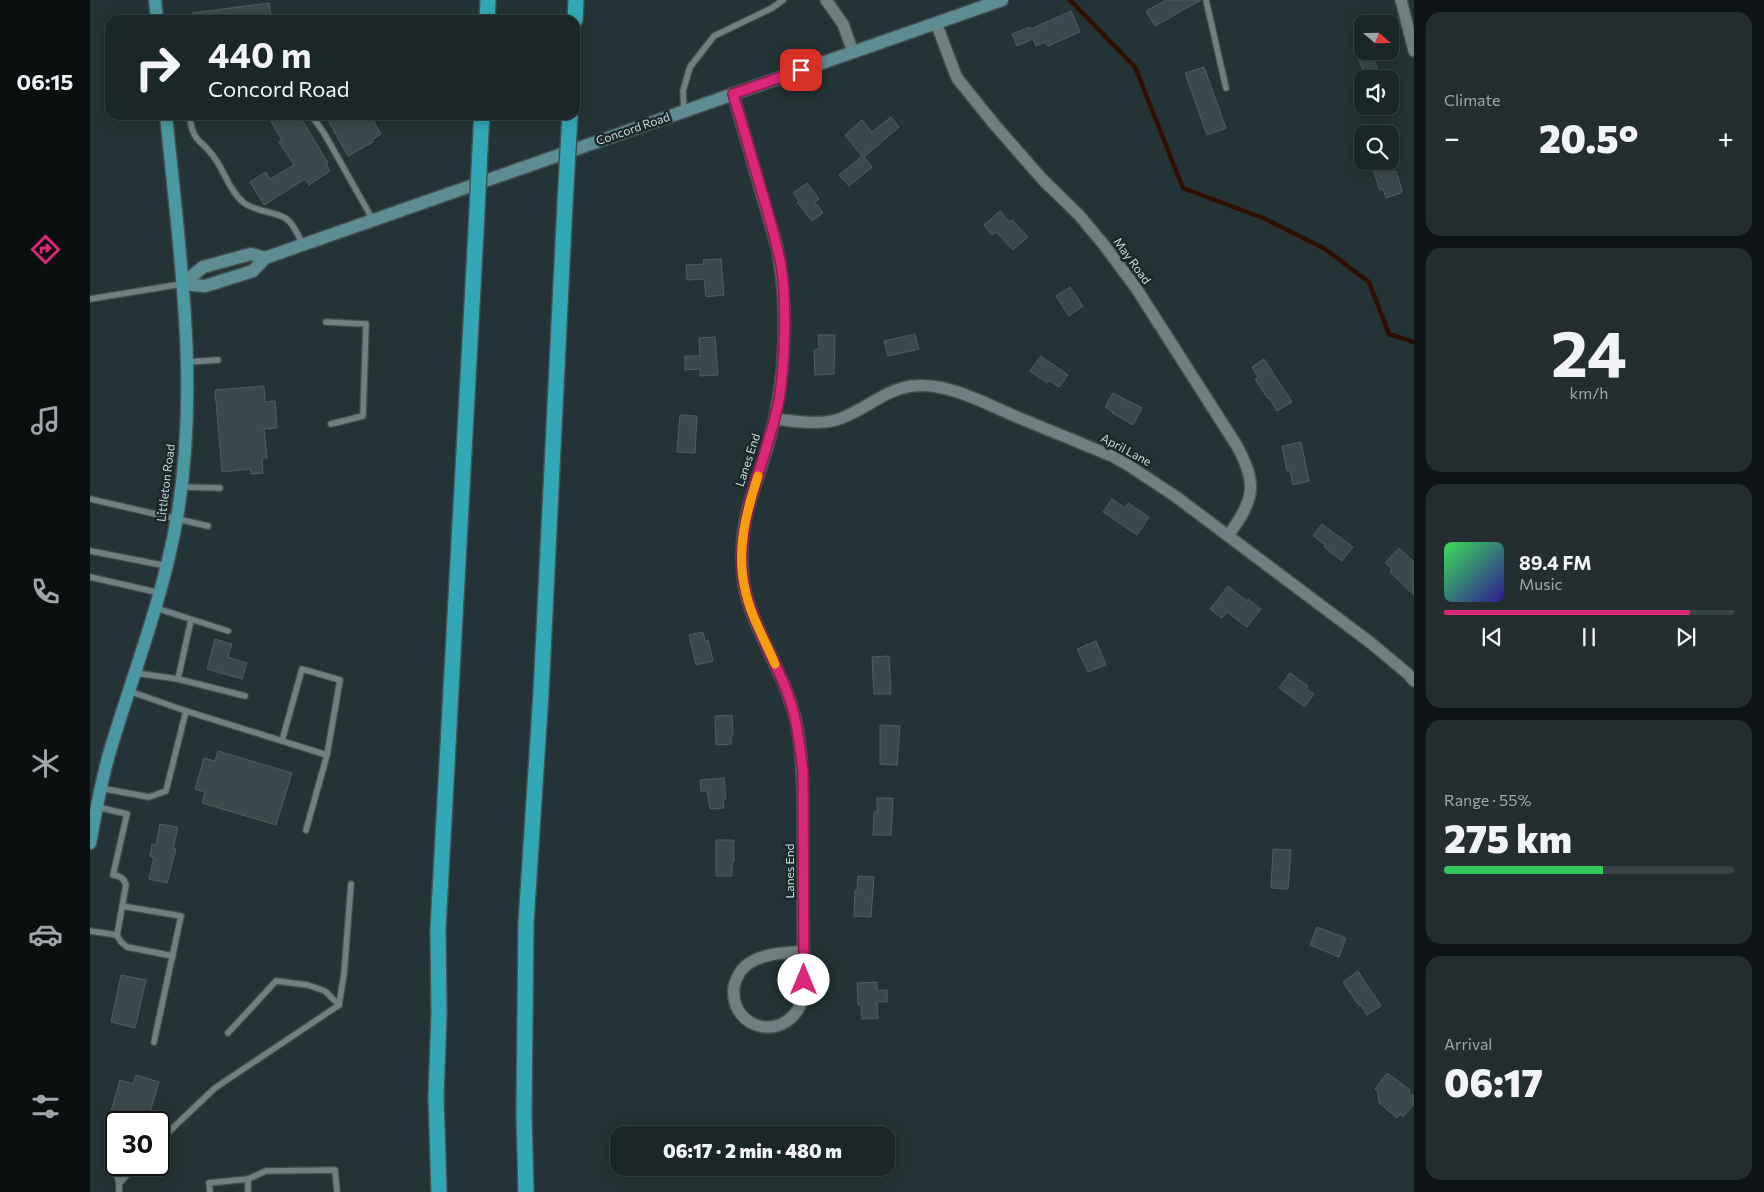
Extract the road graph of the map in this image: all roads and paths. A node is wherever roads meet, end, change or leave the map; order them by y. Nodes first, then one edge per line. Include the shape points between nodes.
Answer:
1 (154, 0) edge
2 (488, 0) edge
3 (576, 0) edge
4 (783, 0) edge
5 (826, 0) edge
6 (1002, 0) edge
7 (1206, 0) edge
8 (1401, 0) edge
9 (156, 15) edge
10 (487, 15) edge
11 (575, 15) edge
12 (936, 23) junction
13 (1414, 51) edge
14 (853, 52) junction
15 (1226, 88) dead end
16 (733, 94) junction
17 (684, 111) junction
18 (169, 120) edge
19 (190, 120) edge
20 (315, 120) edge
21 (570, 120) edge
22 (482, 122) edge
23 (373, 220) junction
24 (303, 245) junction
25 (265, 258) junction
26 (182, 284) junction
27 (90, 299) edge
28 (326, 322) dead end
29 (218, 360) dead end
30 (187, 362) junction
31 (775, 419) junction
32 (331, 424) dead end
33 (181, 487) junction
34 (220, 488) dead end
35 (90, 499) edge
36 (177, 519) junction
37 (208, 526) dead end
38 (1228, 536) junction
39 (90, 551) edge
40 (167, 566) junction
41 (90, 577) edge
42 (160, 593) junction
43 (156, 608) junction
44 (191, 620) junction
45 (228, 631) dead end
46 (135, 672) junction
47 (178, 679) junction
48 (1414, 681) edge
49 (129, 691) junction
50 (246, 696) dead end
51 (186, 711) junction
52 (282, 741) junction
53 (327, 755) junction
54 (100, 788) junction
55 (97, 807) junction
56 (306, 830) dead end
57 (90, 844) edge
58 (351, 884) dead end
59 (122, 906) junction
60 (90, 932) edge
61 (117, 935) junction
62 (804, 951) junction
63 (173, 956) junction
64 (339, 1005) junction
65 (228, 1032) dead end
66 (154, 1042) dead end
67 (170, 1130) edge
68 (117, 1176) edge
69 (126, 1176) edge
70 (248, 1179) junction
71 (119, 1184) junction
72 (119, 1192) edge
73 (210, 1192) edge
74 (248, 1192) edge
75 (337, 1192) edge
76 (439, 1192) edge
77 (526, 1192) edge

1 - 9 main road
2 - 10 highway
3 - 11 highway
4 - 17 lane via 714,36 690,66 683,91
5 - 14 street via 843,24
6 - 12 main road, Concord Road
7 - 15 lane
8 - 13 street
12 - 14 main road, Concord Road
12 - 38 street, May Road via 957,78 1043,180 1104,245 1136,288 1237,446 1250,477 1250,499
14 - 16 main road, Concord Road
16 - 17 main road, Concord Road
16 - 31 street, Lanes End via 781,267 784,341
17 - 23 main road, Concord Road
18 - 26 main road, Littleton Road
19 - 24 lane via 199,143 215,158 242,202 289,221
20 - 23 lane
21 - 77 highway, bridge via 526,923
22 - 76 highway, bridge via 438,929 436,1097
23 - 24 main road, Concord Road
24 - 25 main road, Concord Road
25 - 26 main road, Concord Road via 253,271 205,286
25 - 26 main road, Concord Road via 251,254 202,267
26 - 27 lane
26 - 30 main road, Littleton Road
28 - 32 lane via 366,324 363,416
29 - 30 lane
30 - 33 main road, Littleton Road
31 - 38 street, April Lane via 826,422 848,415 898,389 925,385 939,387 1112,456 1159,485
31 - 62 street, Lanes End via 746,516 742,571 751,609 787,691 797,727 803,770
33 - 34 lane
33 - 36 main road, Littleton Road
35 - 36 lane
36 - 37 lane
36 - 40 main road, Littleton Road
38 - 48 street, April Lane via 1371,643
39 - 40 lane
40 - 42 main road, Littleton Road
41 - 42 lane
42 - 43 main road, Littleton Road
43 - 44 lane
43 - 46 main road, Littleton Road
44 - 45 lane
44 - 47 lane
46 - 47 lane
46 - 49 main road, Littleton Road
47 - 50 lane
49 - 51 lane
49 - 54 main road, Littleton Road
51 - 52 lane
51 - 54 lane via 166,791 149,796
52 - 53 lane
52 - 53 lane via 302,669 340,680
53 - 56 lane
54 - 55 main road, Littleton Road
55 - 57 main road, Littleton Road
55 - 59 lane via 127,814 113,875 125,880
58 - 64 lane
59 - 61 lane
59 - 63 lane via 181,916
60 - 61 lane
61 - 63 lane via 128,947
62 - 62 street, Lanes End via 804,995 795,1016 775,1027 763,1027 742,1016 734,994 735,982 741,971 760,958
63 - 66 lane
64 - 65 lane via 325,991 308,985 276,982
64 - 67 lane via 214,1088
68 - 71 lane
69 - 71 lane
70 - 73 lane via 210,1183
70 - 74 lane
70 - 75 lane via 266,1171 335,1170
71 - 72 lane

